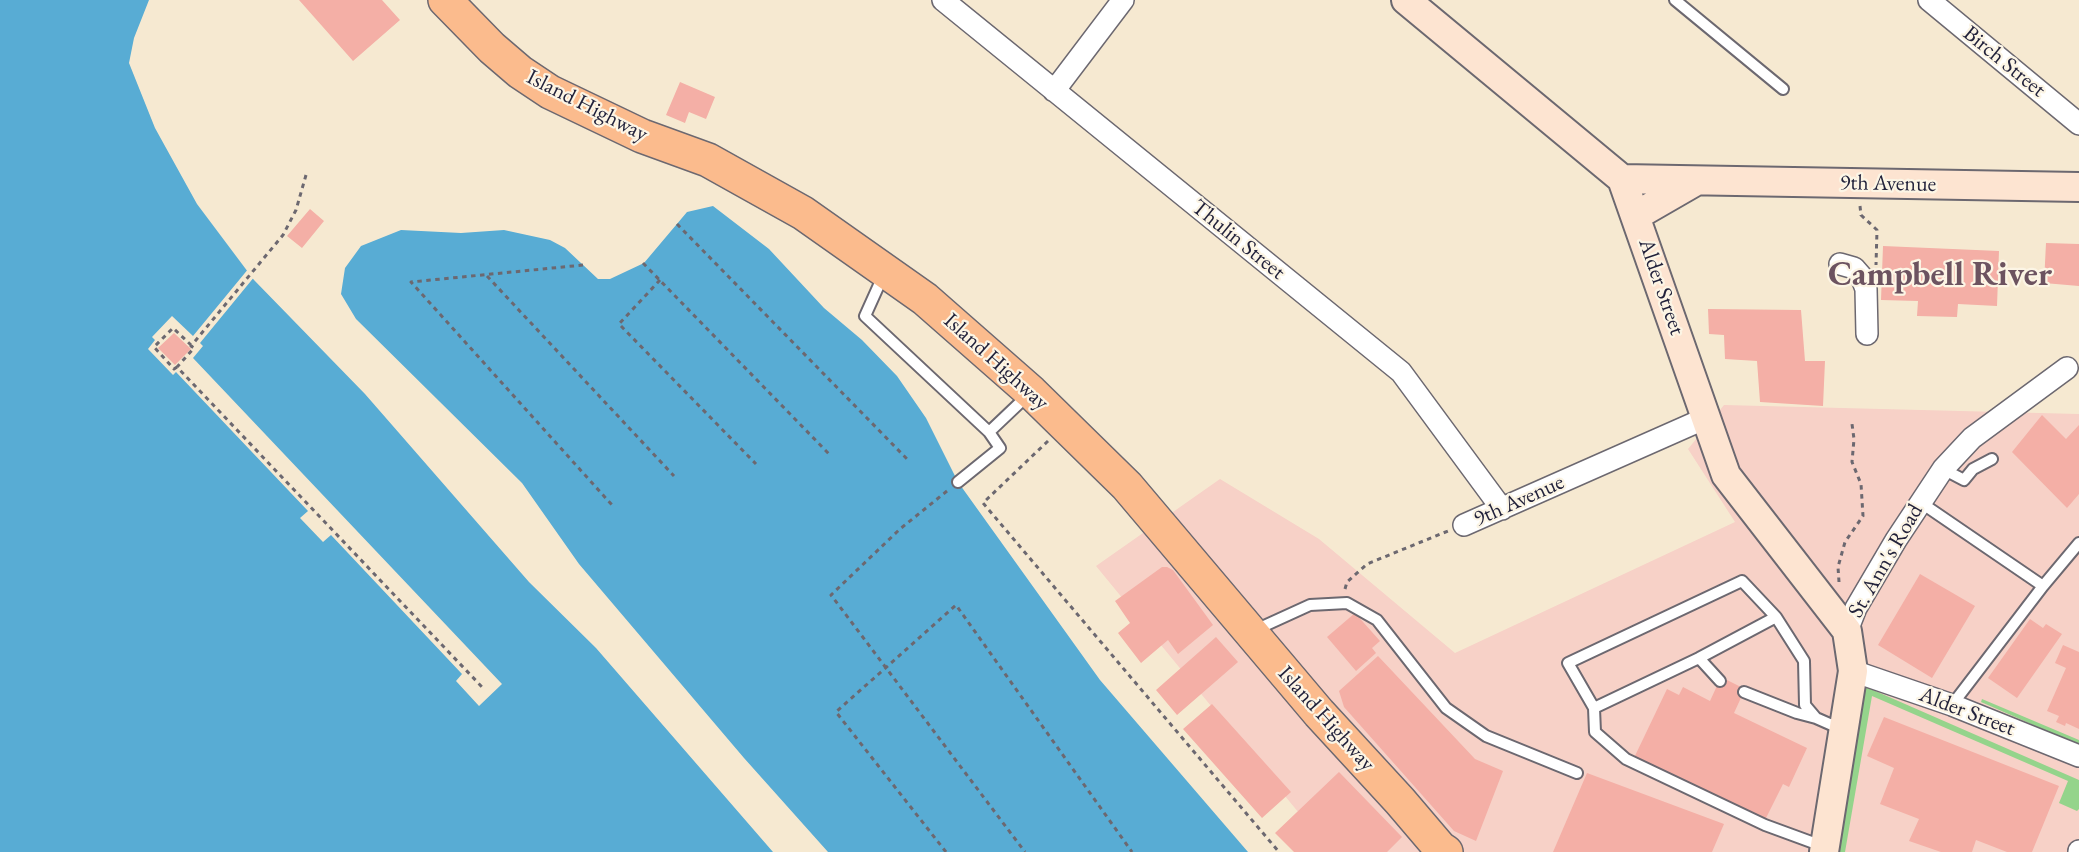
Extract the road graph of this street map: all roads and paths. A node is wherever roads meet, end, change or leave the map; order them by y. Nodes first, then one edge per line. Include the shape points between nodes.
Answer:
1 (445, 0) edge
2 (943, 0) edge
3 (1123, 0) edge
4 (1406, 0) edge
5 (1675, 0) edge
6 (1929, 0) edge
7 (1783, 89) dead end
8 (1054, 91) junction
9 (2079, 124) edge
10 (306, 175) dead end
11 (1623, 179) junction
12 (1696, 181) junction
13 (1857, 184) junction
14 (2079, 187) edge
15 (1636, 215) junction
16 (677, 224) dead end
17 (644, 263) dead end
18 (1840, 264) dead end
19 (583, 266) dead end
20 (1876, 268) dead end
21 (886, 271) junction
22 (486, 275) junction
23 (660, 280) junction
24 (1867, 334) dead end
25 (191, 346) junction
26 (177, 367) junction
27 (2067, 368) dead end
28 (1031, 392) junction
29 (1706, 418) junction
30 (1852, 424) dead end
31 (1065, 425) junction
32 (989, 432) junction
33 (830, 455) dead end
34 (1992, 459) dead end
35 (908, 460) dead end
36 (756, 464) dead end
37 (1943, 470) junction
38 (674, 476) dead end
39 (958, 482) joint
40 (1920, 502) junction
41 (612, 505) dead end
42 (1502, 509) junction
43 (1464, 525) joint
44 (2079, 543) edge
45 (2043, 586) junction
46 (1339, 604) junction
47 (1776, 617) junction
48 (1852, 620) junction
49 (1250, 633) junction
50 (1699, 658) junction
51 (1854, 671) junction
52 (1720, 681) dead end
53 (483, 688) dead end
54 (1744, 692) dead end
55 (1952, 705) junction
56 (1594, 708) junction
57 (1816, 718) junction
58 (1844, 731) junction
59 (2079, 756) edge
60 (1576, 773) dead end
61 (1825, 850) edge
62 (946, 852) edge
63 (1025, 852) edge
64 (1132, 852) edge
65 (1280, 852) edge
66 (1446, 852) edge

1 - 21 main road, Island Highway via 492,48 550,92 642,136 708,160 803,213
2 - 8 street, Thulin Street
3 - 8 street
4 - 11 street
5 - 7 lane
6 - 9 street, Birch Street
8 - 42 street, Thulin Street via 1401,372
10 - 25 path via 296,210 283,235
11 - 12 street, 9th Avenue
11 - 15 street, Alder Street
12 - 13 street, 9th Avenue
12 - 15 street
13 - 14 street, 9th Avenue
13 - 20 path via 1861,215 1877,230
15 - 29 street, Alder Street
16 - 35 path
17 - 23 path
18 - 24 street via 1854,268 1861,276 1866,289
19 - 22 path
21 - 28 main road, Island Highway via 925,299
21 - 32 lane via 865,316
22 - 38 path
22 - 41 path via 411,282
23 - 33 path
23 - 36 path via 619,324
25 - 26 path via 194,348
25 - 26 path via 173,328 154,347 174,369
26 - 53 path
27 - 37 street, St. Ann's Road via 1972,438
28 - 31 main road, Island Highway
28 - 32 lane
29 - 42 street, 9th Avenue
29 - 48 street, Alder Street via 1726,475
30 - 48 path via 1852,462 1861,484 1863,516 1845,542 1837,580
31 - 49 main road, Island Highway via 1127,486
31 - 65 path via 983,503
32 - 39 lane via 1000,448
34 - 37 lane via 1973,469 1964,480
37 - 40 street, St. Ann's Road
39 - 63 path via 900,529 831,595
40 - 45 lane
40 - 48 street, St. Ann's Road
42 - 43 street, 9th Avenue
43 - 46 path via 1367,564 1347,582
44 - 45 lane
45 - 55 lane
46 - 49 lane via 1310,605
46 - 60 lane via 1347,603 1377,620 1446,708 1486,736
47 - 50 lane
47 - 56 lane via 1742,581 1568,663
47 - 57 lane via 1804,661 1805,705
48 - 51 street, St. Ann's Road
49 - 66 main road, Island Highway
50 - 52 lane
50 - 56 lane
51 - 55 street, Alder Street
51 - 58 street, St. Ann's Road
54 - 57 lane
55 - 59 street, Alder Street
56 - 61 lane via 1595,732 1626,759
57 - 58 lane
58 - 61 street, St. Ann's Road
62 - 64 path via 836,712 956,605

